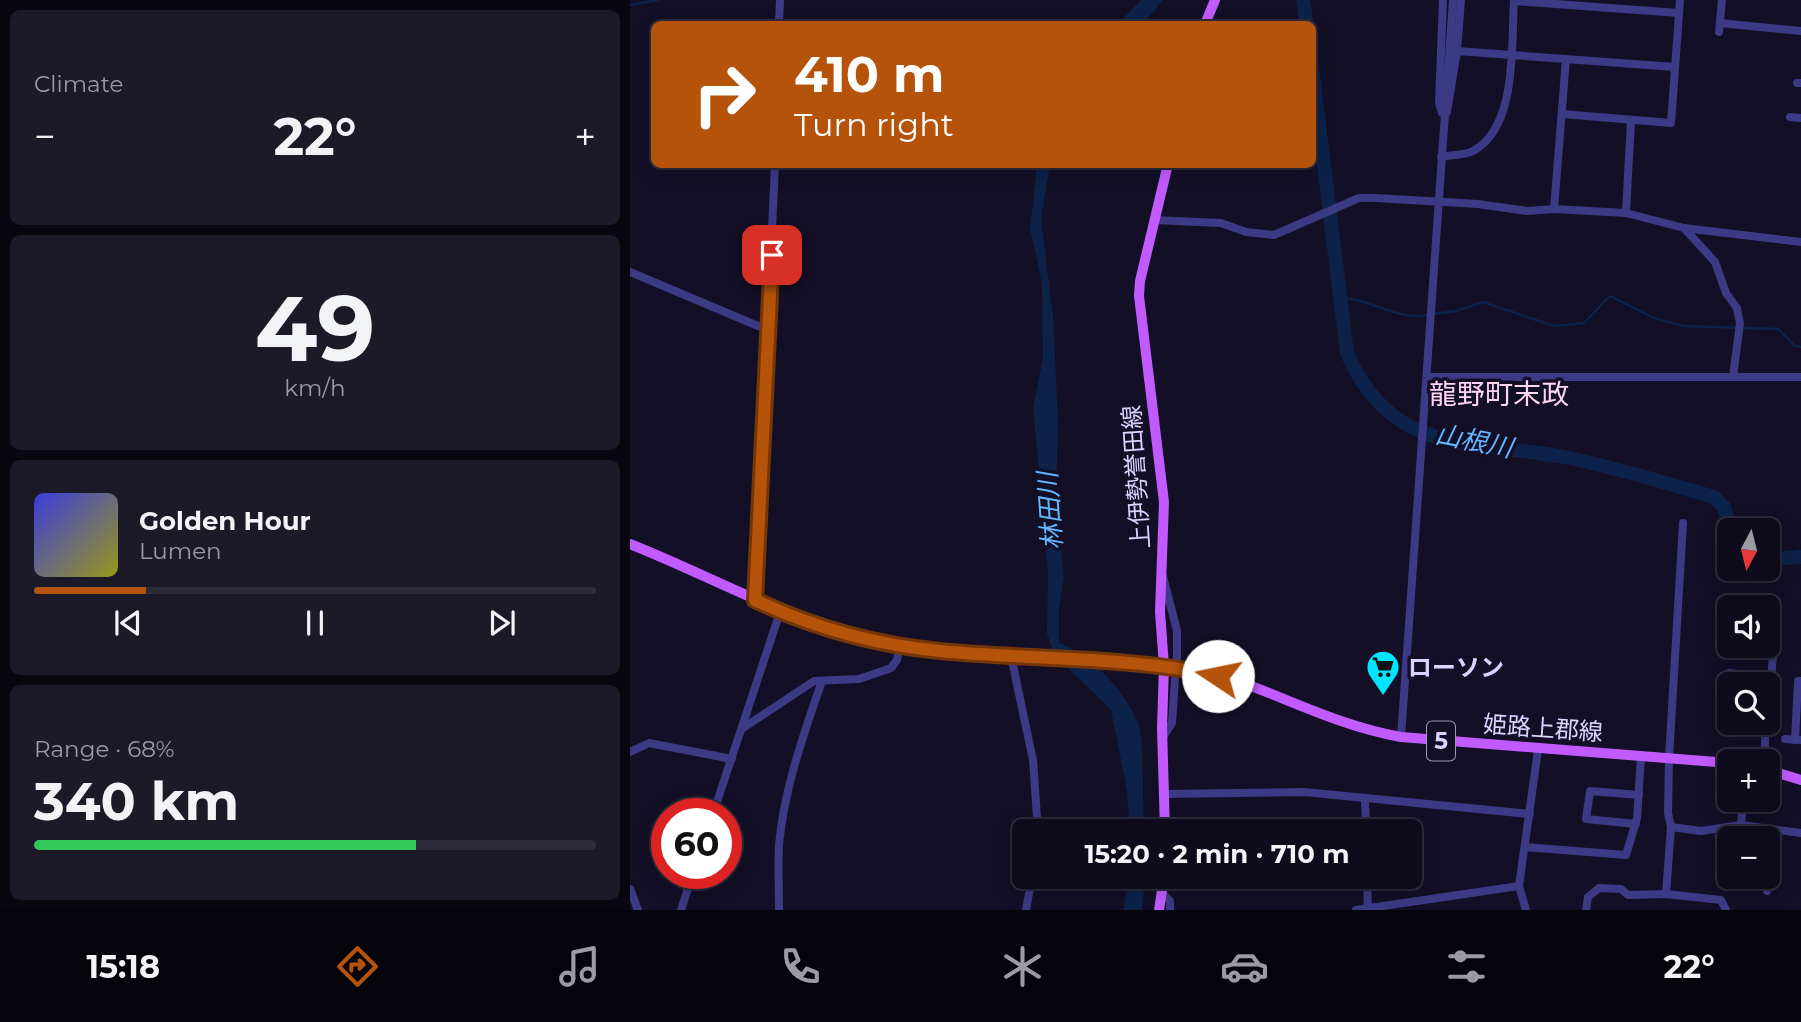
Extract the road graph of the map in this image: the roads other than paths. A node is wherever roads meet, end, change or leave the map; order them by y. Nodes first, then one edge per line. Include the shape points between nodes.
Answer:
1 (780, 0) edge
2 (1214, 0) edge
3 (1443, 0) edge
4 (1453, 0) edge
5 (1461, 0) edge
6 (1514, 0) edge
7 (1680, 0) edge
8 (1722, 0) edge
9 (1679, 13) junction
10 (779, 21) edge
11 (1206, 21) edge
12 (1801, 31) edge
13 (1457, 51) junction
14 (1510, 55) junction
15 (1566, 59) junction
16 (1675, 67) junction
17 (1562, 114) junction
18 (1790, 117) dead end
19 (1444, 118) junction
20 (1801, 118) edge
21 (1632, 120) junction
22 (1441, 158) junction
23 (775, 168) edge
24 (1167, 168) edge
25 (1439, 203) junction
26 (1554, 209) junction
27 (1626, 213) junction
28 (1154, 220) junction
29 (1684, 228) junction
30 (1801, 242) edge
31 (630, 272) edge
32 (769, 328) junction
33 (1427, 377) junction
34 (1734, 377) junction
35 (1801, 377) edge
36 (1683, 523) dead end
37 (630, 544) edge
38 (1163, 573) junction
39 (755, 600) junction
40 (780, 612) junction
41 (900, 645) junction
42 (1011, 656) junction
43 (1177, 660) dead end
44 (1164, 666) junction
45 (1175, 680) dead end
46 (822, 681) junction
47 (1801, 681) edge
48 (742, 729) junction
49 (1401, 737) junction
50 (1162, 739) junction
51 (1785, 739) dead end
52 (1798, 740) edge
53 (1538, 750) junction
54 (630, 752) edge
55 (1641, 757) junction
56 (1669, 758) junction
57 (732, 759) junction
58 (1717, 762) edge
59 (1780, 774) edge
60 (1801, 780) edge
61 (1164, 794) junction
62 (1639, 795) junction
63 (719, 798) edge
64 (1365, 800) junction
65 (1742, 812) edge
66 (1530, 814) junction
67 (1037, 819) edge
68 (1165, 819) edge
69 (1366, 819) edge
70 (1636, 824) junction
71 (1741, 825) junction
72 (1748, 826) edge
73 (1671, 827) junction
74 (1780, 831) edge
75 (1801, 833) edge
76 (1525, 847) junction
77 (1519, 886) junction
78 (630, 889) edge
79 (688, 889) edge
80 (1030, 889) edge
81 (1163, 889) edge
82 (1367, 889) edge
83 (1163, 894) junction
84 (1666, 894) junction
85 (638, 910) edge
86 (681, 910) edge
87 (779, 910) edge
88 (1026, 910) edge
89 (1159, 910) edge
90 (1170, 910) edge
91 (1356, 910) edge
92 (1368, 910) edge
93 (1525, 910) edge
94 (1586, 910) edge
95 (1726, 910) edge

1 - 10 street
2 - 11 main road
3 - 19 street via 1439,103
4 - 19 street
5 - 13 street
6 - 9 street
6 - 14 street
7 - 9 street
8 - 12 street via 1720,27
9 - 16 street
13 - 14 street
13 - 19 street via 1450,107
14 - 15 street
14 - 22 street via 1502,119 1493,134 1471,152
15 - 16 street
15 - 17 street
16 - 21 street via 1671,124
17 - 21 street
17 - 26 street
18 - 20 street
19 - 22 street
21 - 27 street
22 - 25 street
23 - 32 street
24 - 28 main road, 上伊勢誉田線
25 - 26 street
25 - 28 street via 1359,198 1274,235 1221,223
25 - 33 street
26 - 27 street
27 - 29 street
28 - 38 main road, 上伊勢誉田線 via 1139,296 1164,502
29 - 30 street
29 - 34 street via 1714,262 1737,308 1740,323
31 - 32 street
32 - 39 street
33 - 34 street
33 - 49 street
34 - 35 street
36 - 56 street
37 - 39 main road, 姫路上郡線 / 5
38 - 43 street via 1177,631
38 - 44 main road, 上伊勢誉田線
39 - 40 main road, 姫路上郡線 / 5
40 - 41 main road, 姫路上郡線 / 5
40 - 48 street
41 - 42 main road, 姫路上郡線 / 5
41 - 46 street via 891,668 859,679
42 - 44 main road, 姫路上郡線 / 5
42 - 67 street via 1033,760
44 - 49 main road, 姫路上郡線 / 5 via 1236,681 1328,719
44 - 50 main road, 上伊勢誉田線
45 - 50 street via 1172,723
46 - 48 street via 814,681
46 - 87 street via 802,740 779,844
47 - 52 street via 1796,695
48 - 57 street
49 - 53 main road, 姫路上郡線 / 5
50 - 61 main road, 上伊勢誉田線
51 - 52 street
53 - 55 main road, 姫路上郡線 / 5
53 - 66 street
54 - 57 street via 649,743
55 - 56 main road, 姫路上郡線 / 5
55 - 62 street
56 - 58 main road, 姫路上郡線 / 5
56 - 73 street
57 - 63 street
59 - 60 main road
61 - 64 street via 1268,791
61 - 68 main road, 上伊勢誉田線
62 - 70 street
62 - 70 street via 1590,791 1586,819
64 - 66 street
64 - 69 street
65 - 71 street
66 - 76 street
70 - 76 street via 1626,855
71 - 72 street
71 - 73 street via 1701,831
73 - 84 street
74 - 75 street
76 - 77 street
77 - 92 street
77 - 93 street
78 - 85 street
79 - 86 street
80 - 88 street
81 - 83 main road
82 - 92 street
83 - 89 main road
83 - 90 street via 1170,901
84 - 94 street via 1636,895 1599,888 1588,897
84 - 95 street via 1721,900
91 - 92 street

